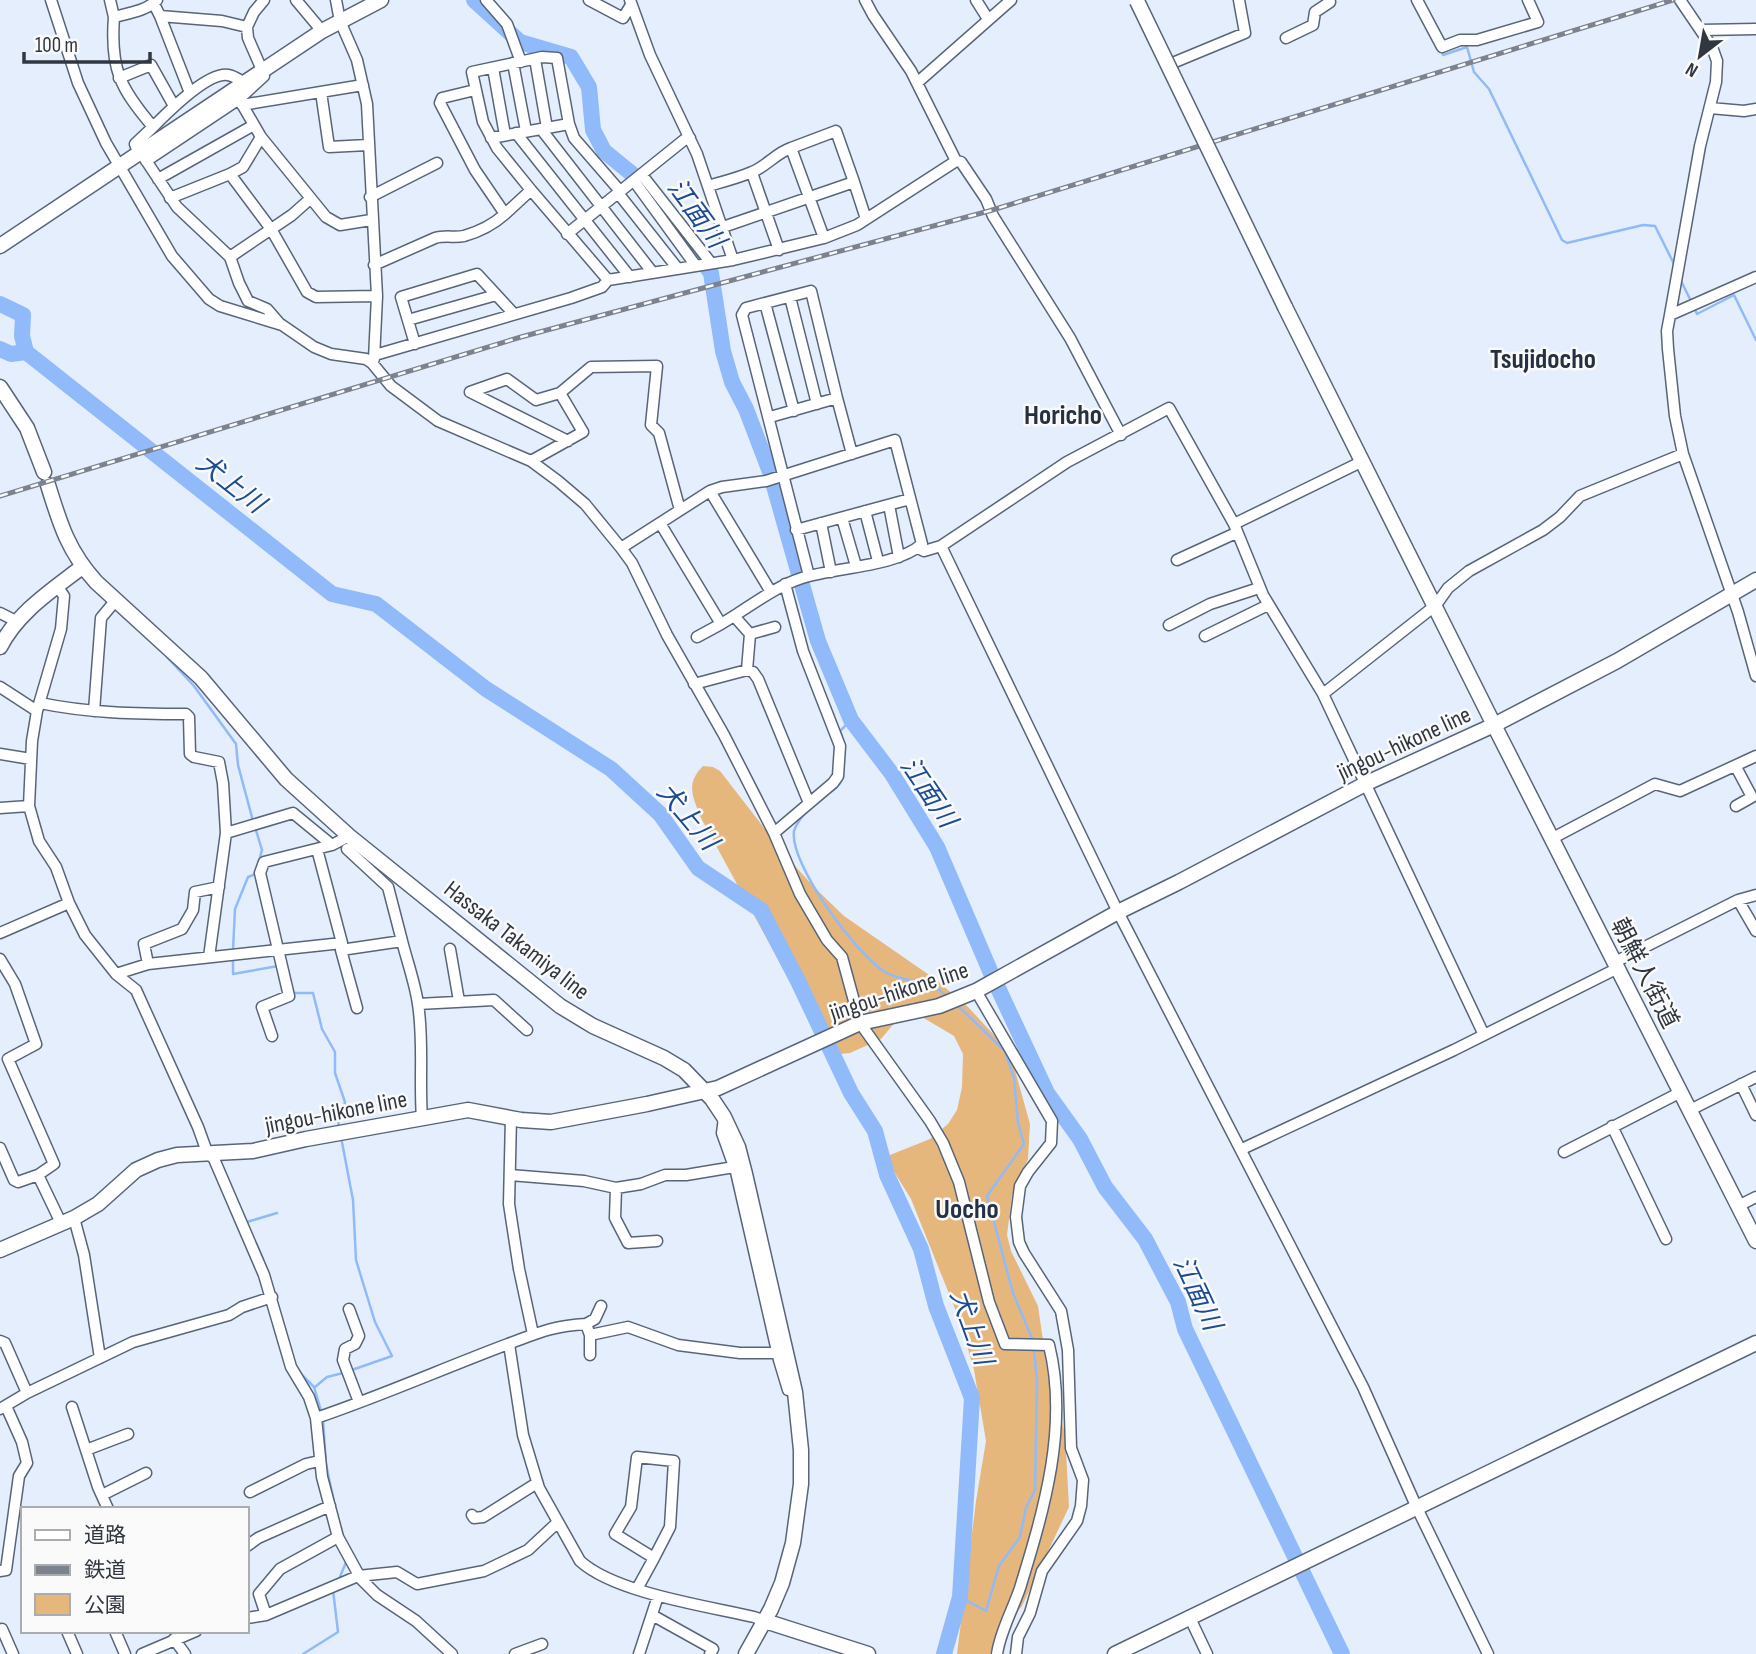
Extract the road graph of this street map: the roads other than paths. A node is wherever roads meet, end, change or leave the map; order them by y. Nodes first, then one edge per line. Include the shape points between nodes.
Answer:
1 (110, 0) edge
2 (264, 0) edge
3 (296, 0) edge
4 (336, 0) edge
5 (381, 0) edge
6 (486, 0) edge
7 (505, 0) edge
8 (589, 0) edge
9 (865, 0) edge
10 (976, 0) edge
11 (1011, 0) edge
12 (1239, 0) edge
13 (1417, 0) edge
14 (1528, 0) edge
15 (1680, 0) edge
16 (1136, 1) edge
17 (1332, 1) edge
18 (156, 2) edge
19 (631, 2) edge
20 (54, 3) edge
21 (494, 9) junction
22 (160, 16) junction
23 (114, 17) junction
24 (988, 19) junction
25 (340, 21) junction
26 (247, 27) junction
27 (1756, 29) edge
28 (1701, 30) junction
29 (322, 31) junction
30 (1286, 38) dead end
31 (535, 59) junction
32 (1175, 62) dead end
33 (517, 63) junction
34 (266, 67) junction
35 (493, 68) junction
36 (119, 78) junction
37 (243, 82) junction
38 (918, 82) junction
39 (363, 85) junction
40 (475, 90) junction
41 (321, 92) junction
42 (190, 93) junction
43 (240, 102) junction
44 (174, 106) junction
45 (1710, 108) junction
46 (1756, 108) edge
47 (569, 124) junction
48 (254, 125) junction
49 (153, 127) junction
50 (544, 128) junction
51 (516, 133) junction
52 (261, 136) junction
53 (491, 138) junction
54 (690, 138) junction
55 (368, 145) junction
56 (136, 147) dead end
57 (791, 148) junction
58 (956, 161) junction
59 (438, 163) dead end
60 (116, 169) junction
61 (752, 173) junction
62 (230, 174) junction
63 (638, 178) junction
64 (158, 179) junction
65 (853, 182) junction
66 (708, 186) junction
67 (531, 190) junction
68 (619, 192) junction
69 (370, 197) junction
70 (809, 197) junction
71 (170, 198) junction
72 (310, 199) junction
73 (602, 206) junction
74 (766, 212) junction
75 (505, 214) junction
76 (585, 219) junction
77 (866, 219) junction
78 (371, 220) junction
79 (723, 227) junction
80 (271, 229) junction
81 (567, 234) junction
82 (824, 238) junction
83 (0, 246) edge
84 (779, 250) junction
85 (230, 257) junction
86 (733, 260) junction
87 (711, 263) junction
88 (374, 265) junction
89 (696, 266) junction
90 (678, 269) junction
91 (653, 273) junction
92 (630, 277) junction
93 (1756, 277) edge
94 (608, 280) junction
95 (496, 295) junction
96 (377, 296) junction
97 (790, 296) junction
98 (765, 303) junction
99 (514, 314) junction
100 (1670, 315) junction
101 (408, 320) junction
102 (282, 326) junction
103 (415, 344) junction
104 (374, 359) junction
105 (0, 387) edge
106 (560, 393) junction
107 (838, 398) junction
108 (817, 404) junction
109 (794, 411) junction
110 (770, 417) junction
111 (1121, 435) junction
112 (568, 441) junction
113 (852, 454) junction
114 (1682, 454) junction
115 (531, 461) junction
116 (1363, 461) junction
117 (775, 478) junction
118 (710, 491) junction
119 (910, 499) junction
120 (890, 505) junction
121 (680, 510) junction
122 (865, 511) junction
123 (842, 518) junction
124 (660, 523) junction
125 (821, 523) junction
126 (1235, 528) junction
127 (796, 530) junction
128 (941, 546) junction
129 (621, 548) junction
130 (918, 548) junction
131 (900, 557) junction
132 (1177, 560) dead end
133 (878, 561) junction
134 (856, 566) junction
135 (82, 567) junction
136 (831, 572) junction
137 (797, 580) junction
138 (1756, 580) edge
139 (57, 586) junction
140 (1259, 588) junction
141 (771, 592) junction
142 (1731, 594) junction
143 (116, 600) junction
144 (1268, 605) junction
145 (1436, 605) junction
146 (0, 613) edge
147 (734, 616) junction
148 (16, 621) junction
149 (721, 624) junction
150 (1169, 625) dead end
151 (775, 627) dead end
152 (751, 634) junction
153 (1205, 636) dead end
154 (698, 637) dead end
155 (0, 647) edge
156 (1755, 668) edge
157 (747, 670) junction
158 (694, 684) junction
159 (0, 687) edge
160 (1323, 694) junction
161 (38, 707) junction
162 (94, 711) junction
163 (1494, 725) junction
164 (0, 754) edge
165 (1756, 755) edge
166 (31, 759) junction
167 (1736, 767) junction
168 (1367, 783) junction
169 (1754, 796) edge
170 (809, 803) junction
171 (29, 806) junction
172 (1736, 806) dead end
173 (0, 808) edge
174 (226, 832) junction
175 (774, 833) junction
176 (1551, 839) junction
177 (348, 842) junction
178 (332, 845) junction
179 (317, 849) junction
180 (219, 887) junction
181 (1756, 895) edge
182 (1738, 900) junction
183 (69, 902) junction
184 (1118, 912) junction
185 (1756, 931) edge
186 (0, 933) edge
187 (402, 941) junction
188 (342, 946) junction
189 (278, 948) junction
190 (450, 949) dead end
191 (209, 957) junction
192 (0, 959) edge
193 (148, 964) junction
194 (1616, 965) junction
195 (116, 974) junction
196 (975, 991) junction
197 (459, 1001) junction
198 (418, 1004) junction
199 (357, 1008) dead end
200 (856, 1025) junction
201 (527, 1030) dead end
202 (1484, 1035) junction
203 (272, 1036) dead end
204 (1756, 1077) edge
205 (1741, 1084) junction
206 (711, 1090) junction
207 (1681, 1092) junction
208 (1689, 1110) junction
209 (1756, 1115) edge
210 (511, 1117) junction
211 (724, 1117) junction
212 (422, 1118) junction
213 (1612, 1126) junction
214 (0, 1147) edge
215 (1241, 1149) junction
216 (207, 1152) junction
217 (1564, 1152) dead end
218 (734, 1167) junction
219 (38, 1175) junction
220 (510, 1175) junction
221 (616, 1188) junction
222 (1756, 1197) edge
223 (1738, 1206) junction
224 (68, 1221) junction
225 (1666, 1239) dead end
226 (657, 1241) dead end
227 (1756, 1241) edge
228 (0, 1250) edge
229 (272, 1297) junction
230 (601, 1306) dead end
231 (349, 1309) dead end
232 (588, 1330) junction
233 (533, 1334) junction
234 (0, 1342) edge
235 (1756, 1343) edge
236 (509, 1344) junction
237 (777, 1353) junction
238 (590, 1356) dead end
239 (100, 1358) junction
240 (795, 1392) junction
241 (27, 1393) junction
242 (359, 1402) junction
243 (3, 1407) edge
244 (72, 1407) dead end
245 (320, 1416) junction
246 (128, 1434) dead end
247 (86, 1450) junction
248 (319, 1461) junction
249 (146, 1473) dead end
250 (537, 1483) junction
251 (250, 1492) dead end
252 (102, 1495) junction
253 (330, 1506) junction
254 (107, 1507) edge
255 (1416, 1508) junction
256 (472, 1515) dead end
257 (558, 1522) junction
258 (338, 1537) junction
259 (248, 1545) edge
260 (654, 1558) junction
261 (0, 1571) edge
262 (358, 1576) junction
263 (637, 1589) junction
264 (658, 1596) junction
265 (266, 1615) junction
266 (652, 1615) junction
267 (1189, 1616) junction
268 (248, 1618) edge
269 (769, 1623) junction
270 (2, 1629) dead end
271 (68, 1633) edge
272 (116, 1633) edge
273 (171, 1637) edge
274 (542, 1644) dead end
275 (447, 1653) edge
276 (13, 1654) edge
277 (77, 1654) edge
278 (125, 1654) edge
279 (143, 1654) edge
280 (186, 1654) edge
281 (515, 1654) edge
282 (639, 1654) edge
283 (710, 1654) edge
284 (746, 1654) edge
285 (868, 1654) edge
286 (997, 1654) edge
287 (1016, 1654) edge
288 (1115, 1654) edge
289 (1207, 1654) edge
290 (1488, 1654) edge

1 - 23 street
2 - 26 street
3 - 29 street
4 - 25 street
5 - 25 main road
6 - 21 street
7 - 21 street
8 - 19 street via 623,18
9 - 38 street
10 - 24 street
11 - 24 street
12 - 32 street via 1245,33
13 - 14 street via 1442,47 1538,22
15 - 28 street
16 - 116 main road, 朝鮮人街道, bridge
17 - 30 street via 1315,12 1313,25
18 - 22 street
18 - 23 street
19 - 54 street via 650,55
20 - 60 street via 90,112
21 - 33 street via 507,24
22 - 26 street
22 - 42 street
23 - 36 street via 112,40
24 - 38 street
25 - 29 main road
25 - 39 street
26 - 34 street via 248,38
27 - 28 street
28 - 45 street via 1717,61
29 - 34 main road
31 - 33 street
31 - 47 street via 556,58
31 - 50 street
33 - 35 street
33 - 51 street
34 - 37 main road
34 - 43 street via 268,73
35 - 40 street via 472,72
35 - 51 street
36 - 44 street via 151,65
36 - 49 street
37 - 42 street via 220,75
37 - 60 main road
38 - 58 street
39 - 41 street
39 - 55 street
40 - 53 street
40 - 75 street via 442,98 440,103 475,170
41 - 43 street
41 - 55 street via 329,147
42 - 44 street
43 - 48 street
43 - 64 street via 146,160
44 - 49 street
45 - 46 street
45 - 100 street
47 - 50 street
47 - 68 street via 574,138
48 - 52 street
48 - 64 street
49 - 56 street
50 - 51 street
50 - 73 street
51 - 53 street
51 - 76 street
52 - 62 street via 243,167
52 - 72 street
53 - 67 street
54 - 63 street
54 - 66 street
55 - 69 street
57 - 61 street
57 - 65 street via 836,131
57 - 70 street
58 - 77 street
58 - 111 street via 986,199 1070,338
59 - 69 street
60 - 83 main road
60 - 102 street via 172,256 209,299
61 - 66 street
61 - 74 street
62 - 71 street
62 - 80 street
63 - 68 street
63 - 87 street
63 - 89 street
64 - 71 street
65 - 70 street
65 - 77 street
66 - 79 street
67 - 75 street
67 - 81 street
68 - 73 street
68 - 90 street
69 - 78 street
70 - 74 street
70 - 82 street
71 - 85 street
72 - 78 street via 340,225
72 - 80 street
73 - 76 street
73 - 91 street
74 - 79 street
74 - 84 street
75 - 88 street via 462,237 435,237
76 - 81 street
76 - 92 street
77 - 82 street
78 - 88 street
79 - 86 street
80 - 85 street
80 - 96 street via 307,292 316,298
81 - 94 street
82 - 84 street
84 - 86 street
85 - 102 street via 248,301 267,309
86 - 87 street
87 - 89 street
88 - 96 street
89 - 90 street
90 - 91 street
91 - 92 street
92 - 94 street
93 - 100 street
94 - 99 street via 601,287
95 - 99 street
95 - 101 street
95 - 101 street via 477,274 401,297
96 - 104 street
97 - 98 street
97 - 107 street via 811,291
97 - 108 street
98 - 109 street
98 - 110 street via 746,308 742,315
99 - 103 street
100 - 114 street via 1668,349
101 - 103 street
102 - 104 street via 331,354
103 - 104 street
104 - 115 street via 391,386 438,421
105 - 135 main road, Hassaka Takamiya line via 27,428 64,536
106 - 112 street via 583,432
106 - 112 street via 536,400 507,379 470,392
106 - 121 street via 591,367 657,366 651,425 659,433
107 - 108 street
107 - 113 street
108 - 109 street
109 - 110 street
110 - 117 street
111 - 126 street via 1169,408
111 - 128 street via 1067,462
112 - 115 street
113 - 117 street
113 - 119 street via 895,440
114 - 142 street
114 - 145 street via 1580,496 1543,530 1469,571
115 - 129 street via 585,505
116 - 126 street
116 - 145 main road, 朝鮮人街道
117 - 118 street
117 - 127 street
118 - 121 street
118 - 141 street
119 - 120 street
119 - 130 street via 922,544
120 - 122 street
120 - 131 street
121 - 124 street
122 - 123 street
122 - 133 street
123 - 125 street
123 - 134 street
124 - 129 street
124 - 149 street
125 - 127 street
125 - 136 street
126 - 132 street
126 - 140 street
127 - 137 street
128 - 130 street
128 - 184 street
129 - 158 street
130 - 131 street
131 - 133 street
133 - 134 street
134 - 136 street
135 - 139 main road
135 - 143 main road, Hassaka Takamiya line
136 - 137 street
137 - 141 street
137 - 170 street via 803,651 840,746 838,776
138 - 142 main road, jingou-hikone line
139 - 148 main road
139 - 161 street via 64,596 61,629
140 - 144 street
140 - 150 street via 1210,604
141 - 147 street
142 - 156 street
142 - 163 main road, jingou-hikone line
143 - 162 street via 100,618
143 - 177 main road, Hassaka Takamiya line via 201,678 286,779
144 - 153 street
144 - 160 street
145 - 160 street
145 - 163 main road, 朝鮮人街道
146 - 148 street
147 - 149 street
147 - 152 street
148 - 155 main road
149 - 154 street
151 - 152 street
152 - 157 street
157 - 158 street
157 - 170 street via 758,679
158 - 175 street
159 - 161 street
160 - 168 street
161 - 162 street
161 - 166 street
162 - 174 street via 186,714 190,754 220,765
163 - 168 main road, jingou-hikone line
163 - 176 main road, 朝鮮人街道
164 - 166 street
165 - 167 street
166 - 171 street
167 - 169 street
167 - 176 street via 1680,791 1655,784
168 - 184 main road, jingou-hikone line
168 - 202 street
169 - 172 street
170 - 175 street
171 - 173 street
171 - 183 street via 39,841 56,867
174 - 178 street via 293,813
174 - 180 street
175 - 200 street via 800,894 842,957
176 - 194 main road, 朝鮮人街道
177 - 178 street
177 - 187 street via 388,887
177 - 206 main road, Hassaka Takamiya line via 537,989 593,1026 678,1065
178 - 179 street
179 - 188 street
179 - 189 street via 264,862 260,873
180 - 191 street
180 - 193 street via 195,892 193,910 183,929 144,944
181 - 182 street
182 - 185 street
182 - 194 street
183 - 186 street
183 - 195 street via 85,936
184 - 196 main road, jingou-hikone line
184 - 215 street
187 - 188 street
187 - 198 street
188 - 189 street
188 - 199 street
189 - 191 street
189 - 203 street via 289,996 262,1007
190 - 197 street
191 - 193 street
192 - 219 street via 15,984 36,1044 8,1059 54,1164
193 - 195 street
194 - 202 street
194 - 207 main road, 朝鮮人街道
195 - 216 street via 136,990
196 - 200 main road, jingou-hikone line via 939,1006
196 - 287 street via 1052,1121 1051,1143 1020,1186 1016,1217 1024,1254 1061,1311 1068,1350 1072,1448 1083,1480 1077,1521 1042,1571
197 - 198 street
197 - 201 street via 494,1000
198 - 212 street
200 - 206 main road, jingou-hikone line
200 - 286 street via 943,1143 959,1182 989,1302 1005,1344 1049,1345 1056,1415 1049,1481
202 - 215 street
204 - 205 street
205 - 208 street
205 - 209 street
206 - 210 main road, jingou-hikone line via 551,1122
206 - 211 main road, Hassaka Takamiya line
207 - 208 main road, 朝鮮人街道
207 - 213 street
208 - 223 main road, 朝鮮人街道
210 - 212 main road, jingou-hikone line via 468,1111
210 - 220 street
211 - 218 street via 722,1133
211 - 240 main road, Hassaka Takamiya line via 738,1147
212 - 216 main road, jingou-hikone line via 253,1151
213 - 217 street
213 - 225 street
214 - 219 street via 14,1180
215 - 255 street via 1363,1387
216 - 224 main road, jingou-hikone line via 177,1155 136,1170 98,1204
216 - 229 street via 214,1159
218 - 221 street via 665,1175
218 - 237 street
219 - 224 street
220 - 221 street
220 - 233 street via 509,1204
221 - 226 street via 615,1218 628,1242
222 - 223 street
223 - 227 main road, 朝鮮人街道
224 - 228 main road, jingou-hikone line
224 - 239 street via 84,1255
229 - 239 street via 229,1315 133,1342
229 - 245 street via 291,1367
230 - 232 street
231 - 242 street via 359,1336 343,1354
232 - 233 street via 558,1326
232 - 237 street via 628,1327 678,1345
232 - 238 street
233 - 236 street
234 - 241 street via 5,1343
235 - 255 main road
236 - 242 street
236 - 250 street via 523,1435
237 - 240 street via 788,1390
239 - 241 street
240 - 269 main road, Hassaka Takamiya line via 801,1450 798,1514
241 - 243 street
242 - 245 street
243 - 261 street via 22,1442 27,1463 19,1476 6,1570
244 - 247 street
245 - 248 street
246 - 247 street
247 - 252 street
248 - 251 street
248 - 253 street
249 - 252 street
250 - 256 street via 483,1517
250 - 257 street
252 - 254 street
253 - 258 street
253 - 259 street
255 - 267 main road
255 - 290 street
257 - 262 street via 528,1550 474,1575 417,1584 397,1572
257 - 263 street via 590,1570
258 - 262 street
258 - 265 street via 280,1569 259,1594
260 - 260 street via 615,1534 631,1507 637,1457 674,1461 670,1527
260 - 263 street
262 - 265 street
262 - 275 street via 416,1621
263 - 264 street
264 - 266 street
264 - 269 street
265 - 268 street
266 - 282 street
266 - 283 street via 713,1649
267 - 288 main road
267 - 289 street
269 - 284 main road, Hassaka Takamiya line
269 - 285 main road
270 - 276 street
271 - 277 street
272 - 278 street
273 - 279 street
273 - 280 street
274 - 281 street

